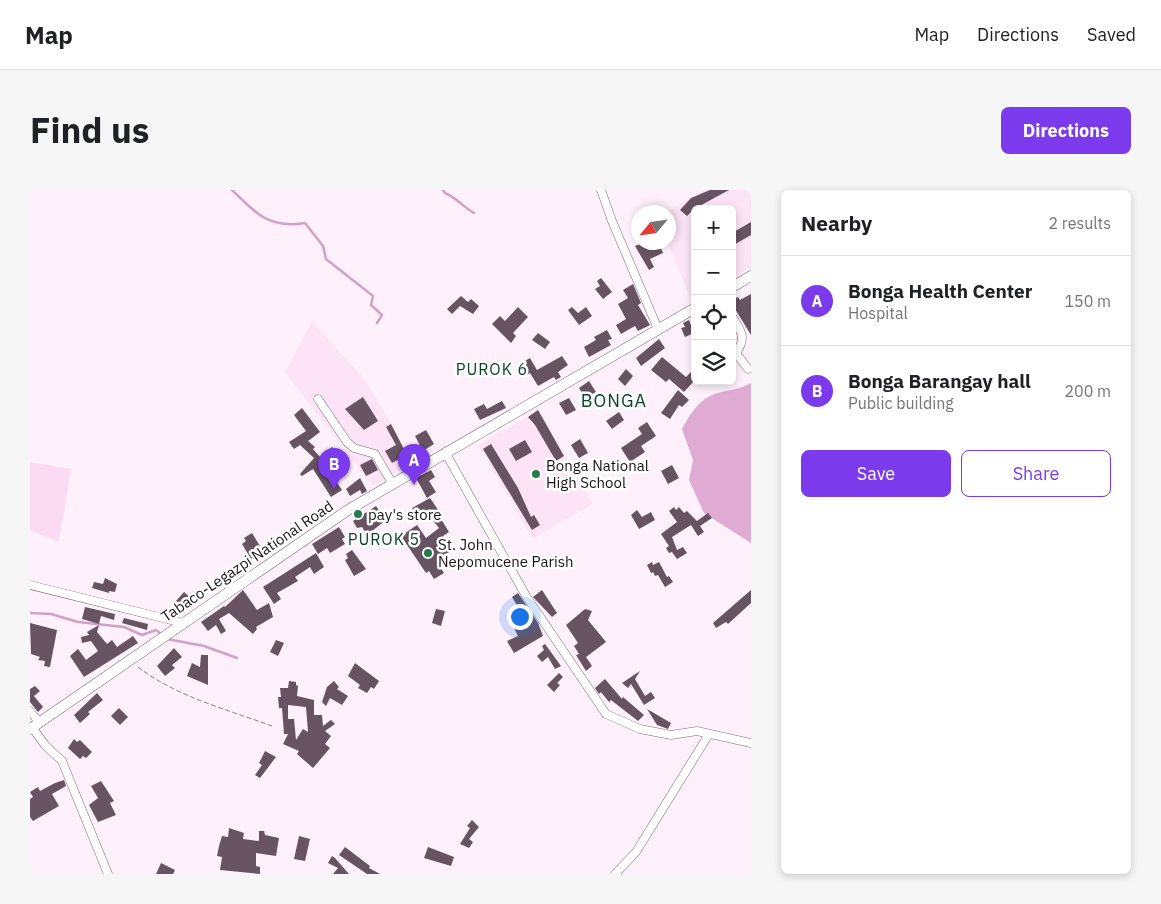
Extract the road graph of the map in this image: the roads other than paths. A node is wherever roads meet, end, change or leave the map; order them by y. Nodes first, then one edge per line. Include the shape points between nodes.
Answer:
1 (601, 190) edge
2 (751, 276) edge
3 (736, 285) edge
4 (691, 310) edge
5 (736, 323) edge
6 (658, 329) junction
7 (748, 369) dead end
8 (318, 399) dead end
9 (446, 452) junction
10 (392, 483) junction
11 (30, 585) edge
12 (183, 623) junction
13 (30, 711) edge
14 (34, 726) edge
15 (709, 734) junction
16 (751, 743) edge
17 (108, 874) edge
18 (615, 874) edge

1 - 6 street
2 - 3 main road
4 - 6 main road, Tabaco-Legazpi National Road
5 - 7 street via 743,334 743,344 736,353
6 - 9 main road, Tabaco-Legazpi National Road
8 - 10 street via 354,448 375,454
9 - 10 main road, Tabaco-Legazpi National Road
9 - 15 street via 526,596 606,714 640,729 672,735
10 - 12 main road, Tabaco-Legazpi National Road via 296,544
11 - 12 street
12 - 14 main road, Tabaco-Legazpi National Road
13 - 14 street
14 - 17 street via 45,745 62,761
15 - 16 street
15 - 18 street via 636,852

